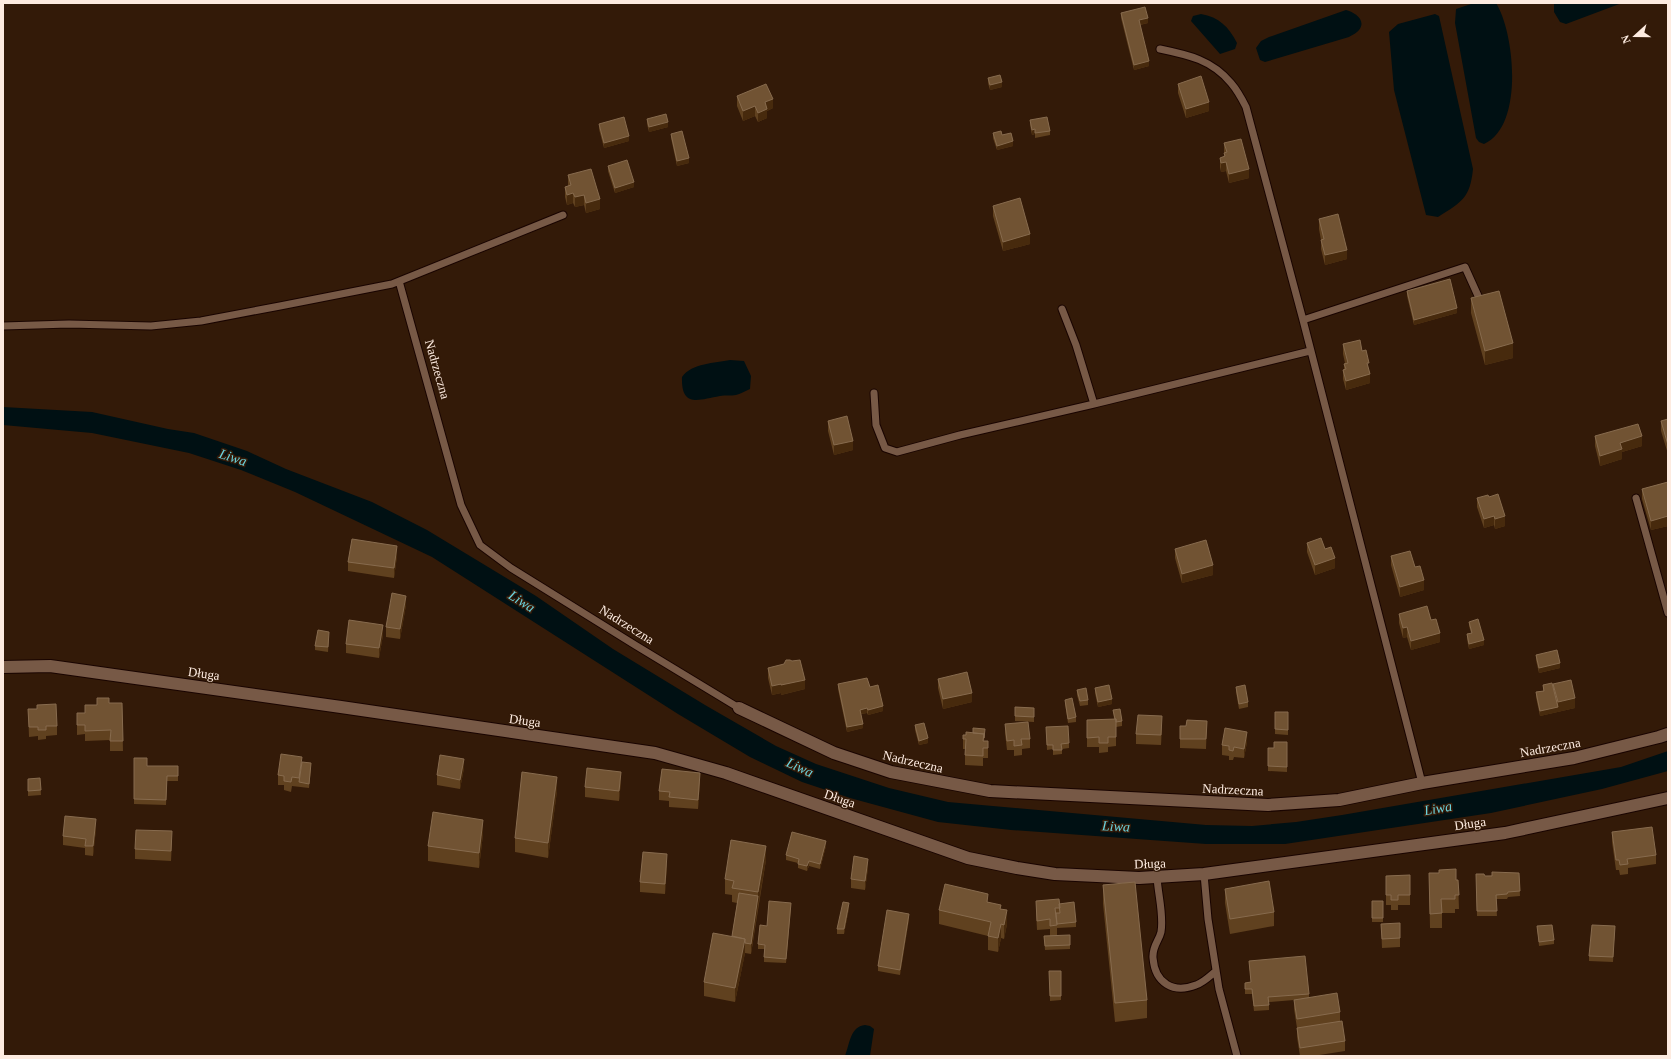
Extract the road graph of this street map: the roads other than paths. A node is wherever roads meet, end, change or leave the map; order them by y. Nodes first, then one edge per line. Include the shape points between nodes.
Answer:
1 (1160, 49) dead end
2 (563, 215) dead end
3 (399, 281) junction
4 (1480, 298) edge
5 (1062, 308) dead end
6 (1303, 320) junction
7 (3, 326) edge
8 (1310, 351) junction
9 (874, 393) dead end
10 (1094, 404) junction
11 (1636, 498) dead end
12 (1668, 613) edge
13 (3, 667) edge
14 (739, 708) joint
15 (1668, 734) edge
16 (1422, 783) junction
17 (1668, 798) edge
18 (1204, 874) junction
19 (1156, 877) junction
20 (1216, 971) junction
21 (1237, 1056) edge

1 - 6 lane via 1190,55 1213,66 1232,83 1246,107
2 - 3 lane
3 - 7 lane via 202,321 151,326
3 - 14 lane, Nadrzeczna via 461,505 480,545 518,572
4 - 6 lane via 1465,267
5 - 10 lane
6 - 8 lane
8 - 10 lane
8 - 16 lane
9 - 10 lane via 876,425 885,448 898,452
11 - 12 lane
13 - 19 street, Długa via 50,666 655,753 726,773 968,858 1055,874
14 - 16 street, Nadrzeczna via 834,753 891,772 990,791 1268,805 1339,800
15 - 16 street, Nadrzeczna via 1574,758
17 - 18 street, Długa via 1505,833
18 - 19 street, Długa
18 - 20 lane
19 - 20 lane via 1161,934 1154,945 1153,958 1159,977 1164,983 1182,989 1197,985
20 - 21 lane

